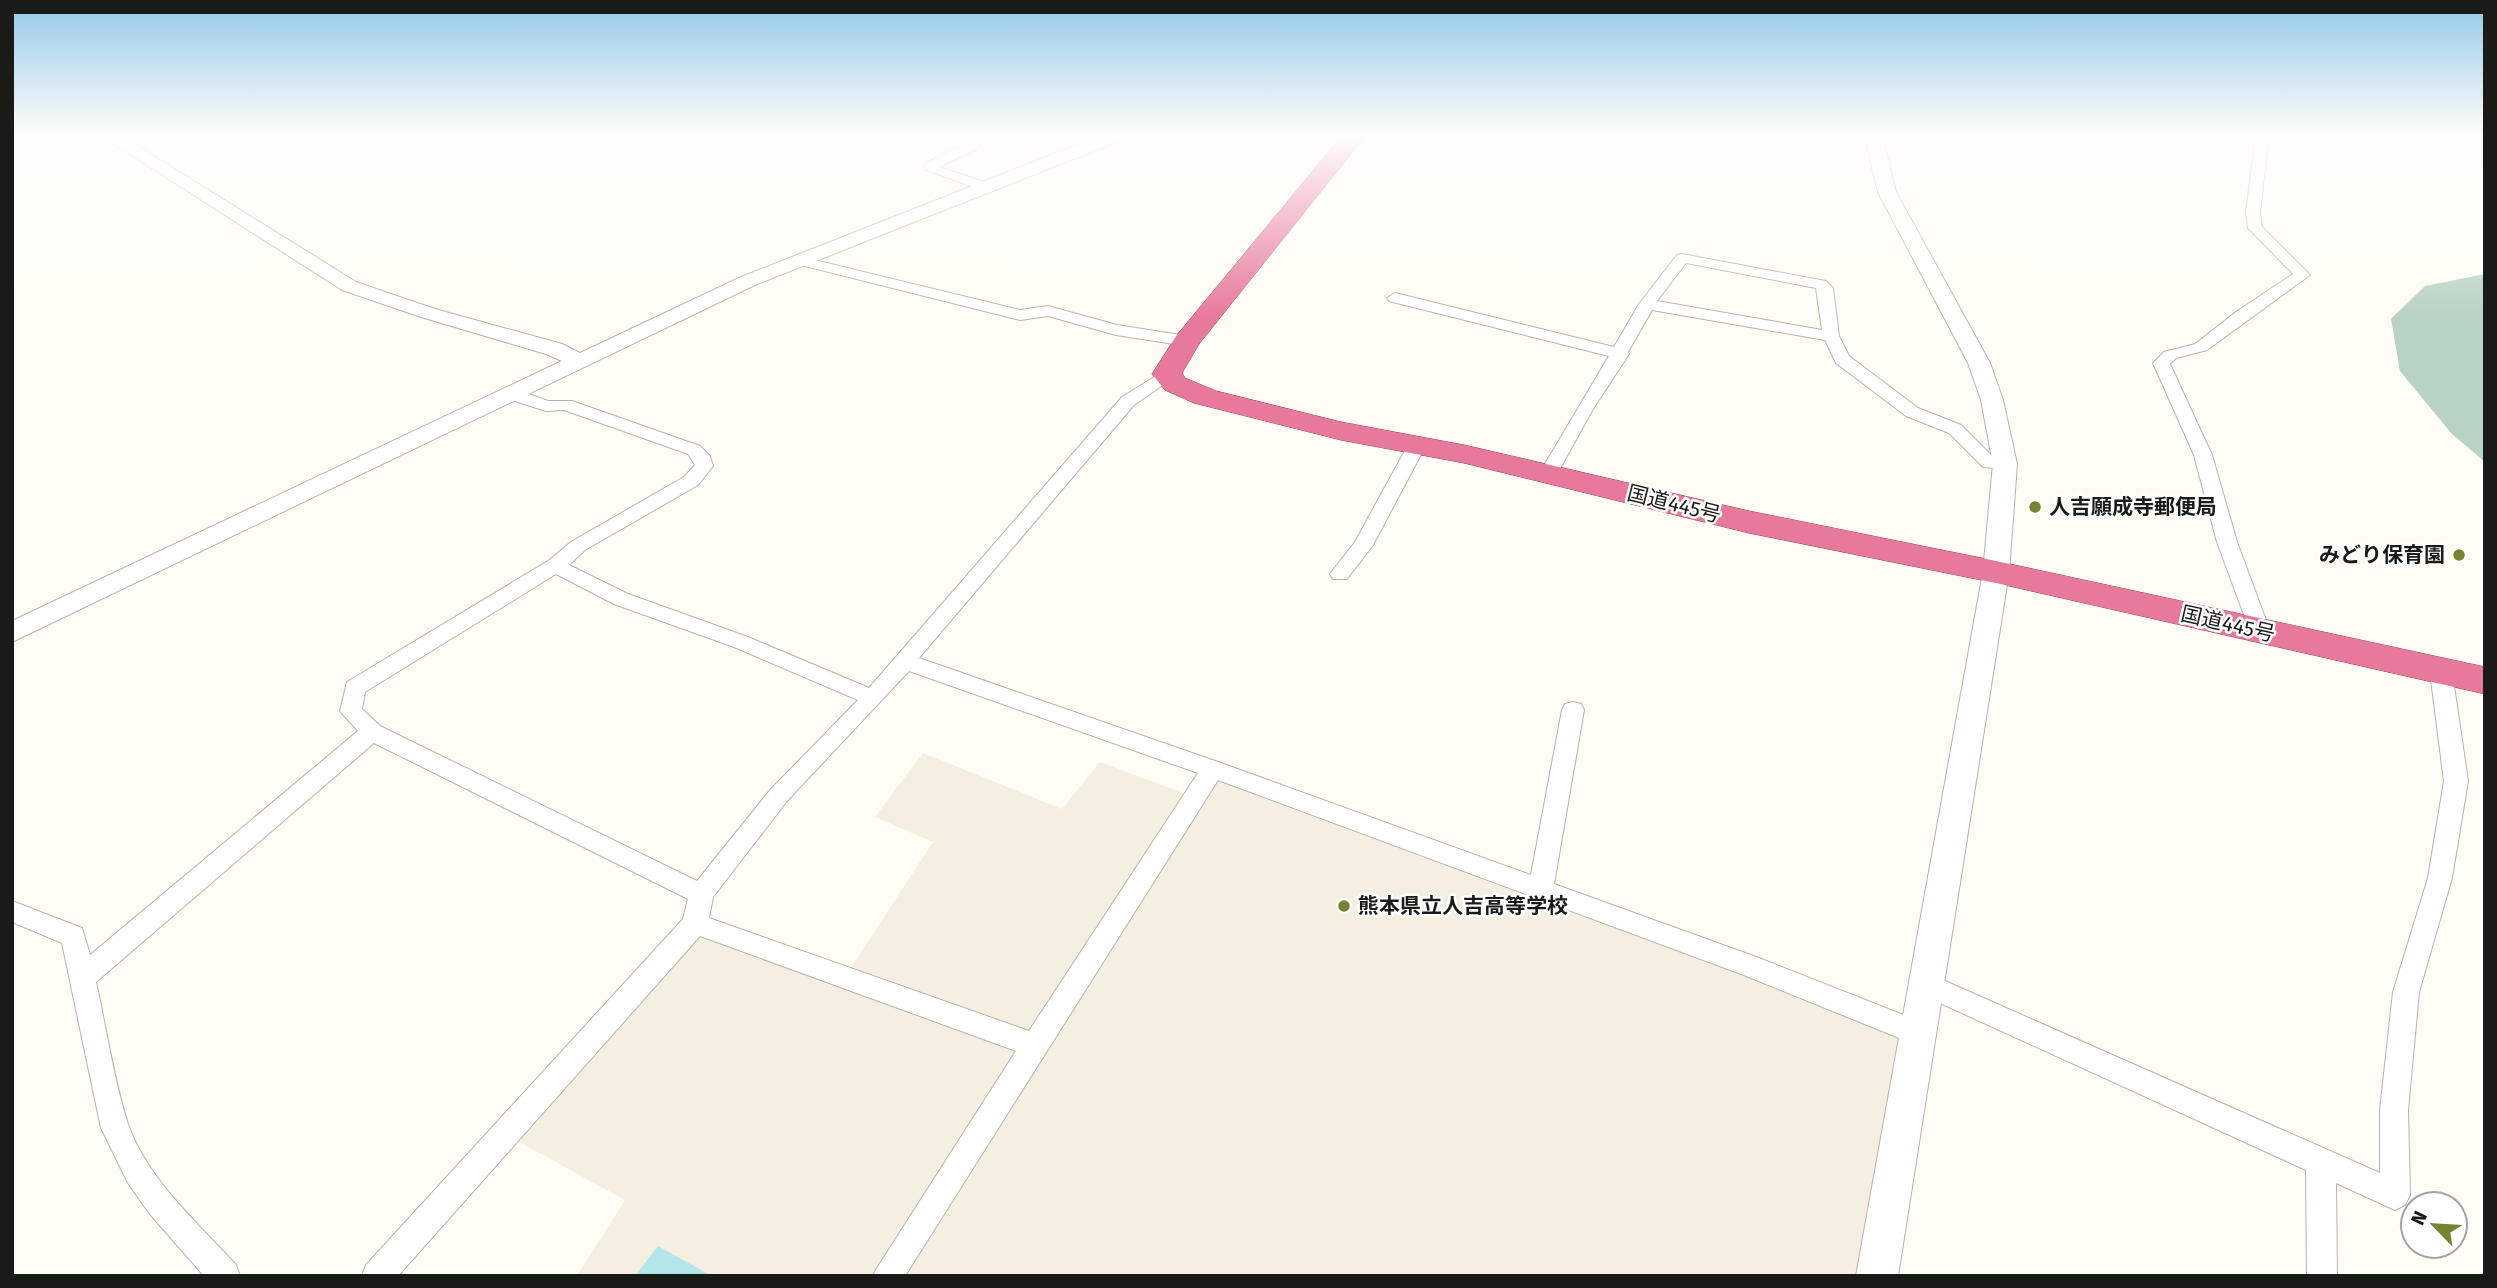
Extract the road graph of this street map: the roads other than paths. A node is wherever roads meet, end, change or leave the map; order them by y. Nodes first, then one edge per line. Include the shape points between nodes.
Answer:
1 (204, 195) edge
2 (965, 195) edge
3 (1306, 195) edge
4 (1888, 195) edge
5 (2255, 195) edge
6 (798, 260) junction
7 (1395, 298) dead end
8 (1647, 304) junction
9 (1831, 336) junction
10 (1187, 341) junction
11 (1621, 354) junction
12 (579, 361) junction
13 (1167, 374) junction
14 (512, 394) junction
15 (1417, 445) junction
16 (2005, 464) junction
17 (1548, 474) junction
18 (555, 566) junction
19 (1996, 572) junction
20 (1340, 573) dead end
21 (2260, 631) junction
22 (12, 633) edge
23 (904, 661) junction
24 (2441, 672) junction
25 (2485, 681) edge
26 (873, 698) junction
27 (1573, 709) dead end
28 (372, 732) junction
29 (1213, 769) junction
30 (1541, 890) junction
31 (701, 894) junction
32 (12, 911) edge
33 (695, 924) junction
34 (82, 978) junction
35 (1927, 985) junction
36 (1919, 1034) junction
37 (1034, 1045) junction
38 (2322, 1164) junction
39 (225, 1276) edge
40 (377, 1276) edge
41 (887, 1276) edge
42 (1877, 1276) edge
43 (2322, 1276) edge

1 - 12 street via 349,286 554,349
2 - 6 street
3 - 10 highway
4 - 16 street via 1979,363
5 - 21 street via 2255,228 2302,275 2201,347 2171,355 2161,363 2203,456 2227,541
6 - 10 street via 1020,315 1048,311 1116,330
6 - 12 street
7 - 11 street
8 - 9 street
8 - 9 street via 1682,258 1821,284
8 - 11 street
9 - 16 street via 1842,359 1912,412 1955,429 1989,463
10 - 13 highway
11 - 17 street via 1568,433
12 - 14 street
13 - 15 highway, 国道445号 via 1175,384 1205,397
13 - 23 street via 1128,401
14 - 18 street via 546,406 566,405 694,450 704,466 691,481 578,545
14 - 22 street
15 - 17 highway, 国道445号
15 - 20 street via 1363,545
16 - 19 street
17 - 19 highway, 国道445号 via 1749,522
18 - 26 street via 621,599 741,642
18 - 28 street via 355,688 351,711
19 - 21 highway, 国道445号
19 - 35 street
21 - 24 highway, 国道445号
23 - 26 street
23 - 29 street
24 - 25 highway, 国道445号
24 - 38 street via 2456,781 2440,878 2406,992 2394,1110 2395,1195
26 - 31 street via 779,795
27 - 30 street
28 - 31 street
28 - 34 street
29 - 30 street
29 - 37 street
30 - 36 street
31 - 33 street
32 - 34 street via 73,936
33 - 37 street
33 - 40 street
34 - 39 street via 114,1128 160,1203
35 - 36 street
35 - 38 street
36 - 42 street
37 - 41 street
38 - 43 street

